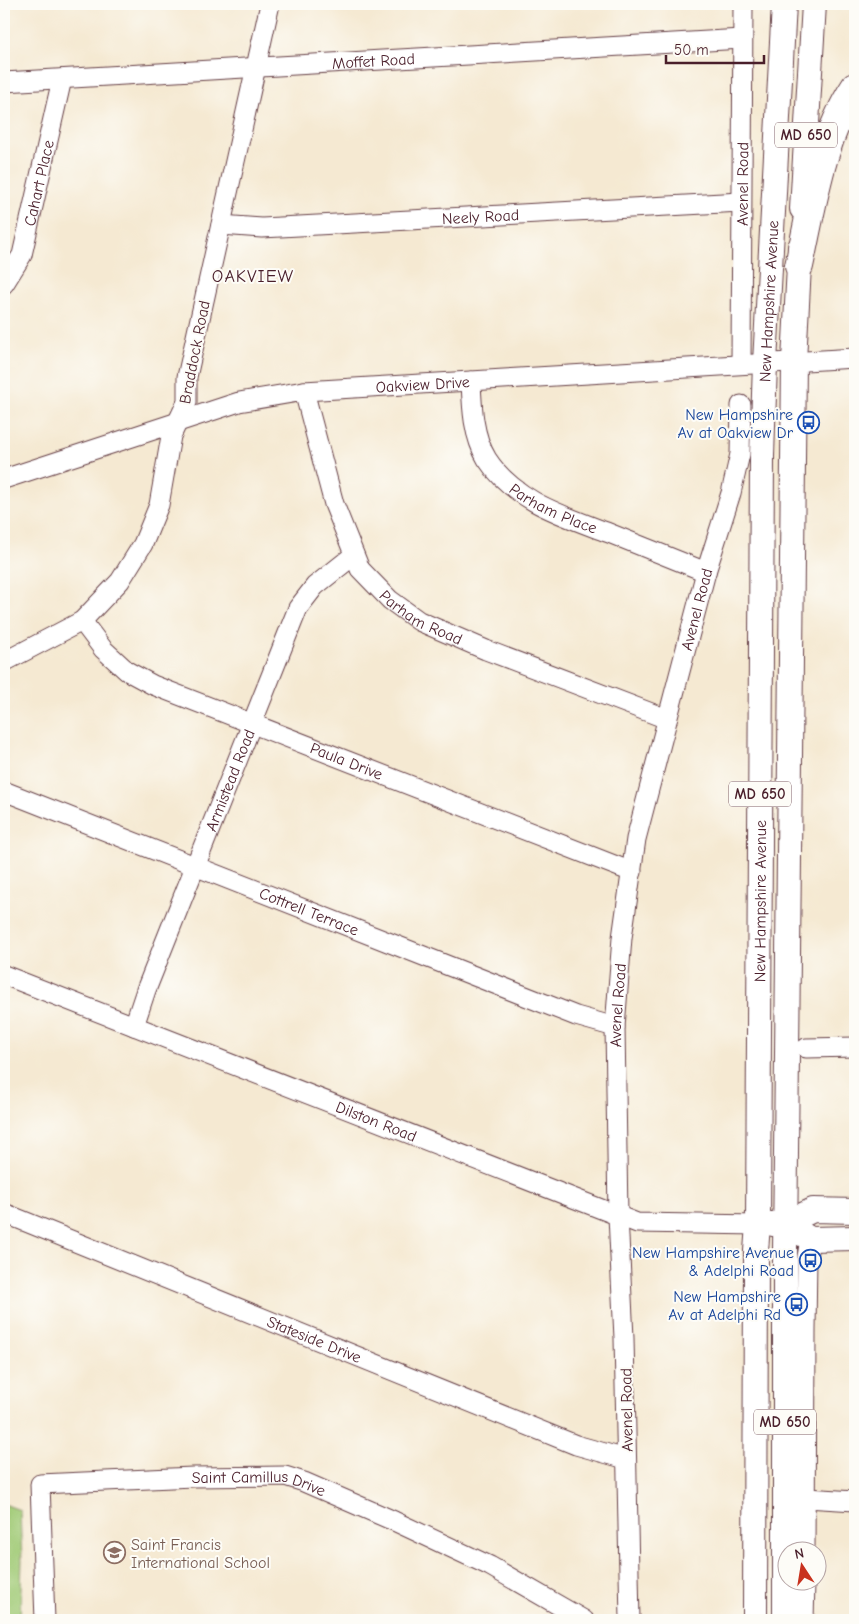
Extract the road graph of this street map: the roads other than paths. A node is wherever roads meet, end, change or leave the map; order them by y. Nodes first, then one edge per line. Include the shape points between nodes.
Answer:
1 (270, 4) edge
2 (743, 4) edge
3 (784, 4) edge
4 (814, 4) edge
5 (742, 39) junction
6 (256, 68) junction
7 (62, 80) junction
8 (4, 82) edge
9 (855, 87) edge
10 (741, 202) junction
11 (221, 225) junction
12 (799, 266) junction
13 (4, 284) edge
14 (855, 358) edge
15 (794, 361) junction
16 (766, 363) junction
17 (742, 364) junction
18 (471, 381) junction
19 (304, 391) junction
20 (741, 405) dead end
21 (179, 420) junction
22 (4, 479) edge
23 (354, 555) junction
24 (706, 572) junction
25 (82, 621) junction
26 (4, 662) edge
27 (667, 719) junction
28 (252, 724) junction
29 (4, 791) edge
30 (196, 866) junction
31 (632, 872) junction
32 (4, 975) edge
33 (134, 1026) junction
34 (615, 1027) junction
35 (855, 1047) edge
36 (806, 1048) dead end
37 (855, 1211) edge
38 (4, 1214) edge
39 (618, 1216) junction
40 (786, 1223) junction
41 (758, 1225) junction
42 (855, 1238) edge
43 (810, 1239) junction
44 (626, 1459) junction
45 (806, 1498) junction
46 (855, 1502) edge
47 (805, 1542) edge
48 (805, 1592) edge
49 (45, 1620) edge
50 (584, 1620) edge
51 (630, 1620) edge
52 (755, 1620) edge
53 (785, 1620) edge
54 (804, 1620) edge

1 - 6 street, Braddock Road
2 - 5 street, Avenel Road
3 - 16 main road, New Hampshire Avenue / MD 650
4 - 12 main road, New Hampshire Avenue / MD 650
5 - 6 street, Moffet Road
5 - 10 street, Avenel Road
6 - 7 street, Moffet Road
6 - 11 street, Braddock Road
7 - 8 street, Moffet Road
7 - 13 street, Cahart Place via 22,255
9 - 12 highway via 819,171
10 - 11 street, Neely Road via 262,228
10 - 17 street, Avenel Road
11 - 21 street, Braddock Road via 186,378 186,402
12 - 15 main road, New Hampshire Avenue / MD 650
14 - 15 street, Oakview Drive
15 - 16 street, Oakview Drive
15 - 40 main road, New Hampshire Avenue / MD 650
16 - 17 street, Oakview Drive
16 - 41 main road, New Hampshire Avenue / MD 650 via 762,456
17 - 18 street, Oakview Drive
18 - 19 street, Oakview Drive
18 - 24 street, Parham Place via 472,414 478,437 487,459 512,488 539,505
19 - 21 street, Oakview Drive via 239,402
19 - 23 street, Parham Road via 334,504
20 - 24 street, Avenel Road via 740,454
21 - 22 street, Oakview Drive
21 - 25 street, Braddock Road via 172,436 158,505 143,544 120,581
23 - 27 street, Parham Road via 360,569 390,600 419,621
23 - 28 street, Armistead Road via 315,586 298,608
24 - 27 street, Avenel Road
25 - 26 street, Braddock Road
25 - 28 street, Paula Drive via 102,649 127,671
27 - 31 street, Avenel Road via 636,839
28 - 30 street, Armistead Road
28 - 31 street, Paula Drive
29 - 30 street, Cottrell Terrace
30 - 33 street, Armistead Road
30 - 34 street, Cottrell Terrace via 576,1016
31 - 34 street, Avenel Road via 622,938
32 - 33 street, Dilston Road
33 - 39 street, Dilston Road
34 - 39 street, Avenel Road
35 - 36 street
37 - 40 main road via 813,1210
38 - 44 street, Stateside Drive via 576,1445
39 - 41 street, Dilston Road via 637,1223
39 - 44 street, Avenel Road
40 - 41 main road
40 - 43 main road
40 - 53 main road, New Hampshire Avenue / MD 650
41 - 52 main road, New Hampshire Avenue / MD 650
42 - 43 main road
43 - 45 street via 807,1257
44 - 51 street, Avenel Road
45 - 46 street
45 - 47 street
48 - 54 street
49 - 50 street, Saint Camillus Drive via 40,1484 284,1476 304,1482 490,1566

